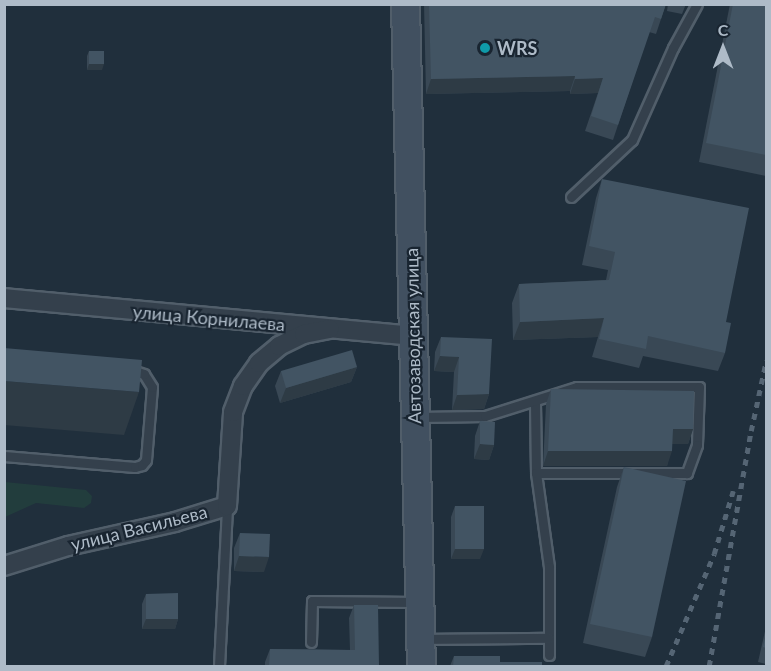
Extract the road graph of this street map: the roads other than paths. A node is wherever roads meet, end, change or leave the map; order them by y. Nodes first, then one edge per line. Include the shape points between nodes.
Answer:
1 (405, 4) edge
2 (697, 4) edge
3 (571, 197) dead end
4 (4, 298) edge
5 (330, 329) junction
6 (413, 336) junction
7 (114, 368) edge
8 (534, 402) junction
9 (415, 417) junction
10 (4, 456) edge
11 (536, 473) junction
12 (226, 506) junction
13 (4, 566) edge
14 (420, 602) junction
15 (549, 638) junction
16 (421, 639) junction
17 (311, 642) dead end
18 (549, 655) dead end
19 (219, 666) edge
20 (422, 666) edge

1 - 6 street, Автозаводская улица via 412,106
2 - 3 lane via 632,140
4 - 5 street, улица Корнилаева
5 - 6 street, улица Корнилаева
5 - 12 street, улица Васильева via 304,334 279,346 259,363 243,386 233,412
6 - 9 street, Автозаводская улица
7 - 10 lane via 136,370 144,374 152,387 146,460 142,465
8 - 9 lane via 485,416
8 - 11 lane
8 - 11 lane via 578,387 699,387 697,445 687,473
9 - 14 street, Автозаводская улица
11 - 15 lane via 549,567
12 - 13 street, улица Васильева
12 - 19 lane
14 - 16 street, Автозаводская улица
14 - 17 lane via 312,601
15 - 16 lane
15 - 18 lane
16 - 20 street, Автозаводская улица

